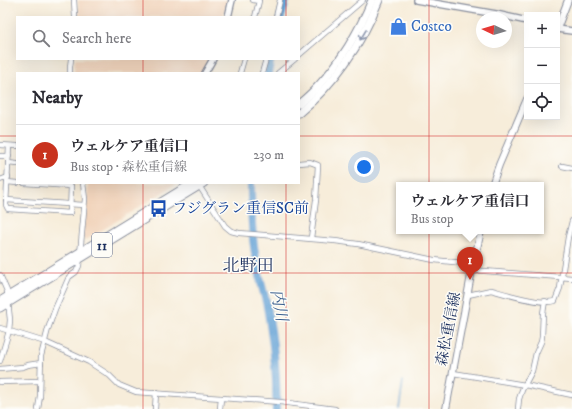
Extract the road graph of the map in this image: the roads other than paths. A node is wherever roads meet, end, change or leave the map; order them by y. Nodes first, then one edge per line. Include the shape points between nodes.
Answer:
1 (74, 0) edge
2 (232, 0) edge
3 (253, 0) edge
4 (280, 0) edge
5 (363, 0) edge
6 (372, 0) edge
7 (379, 0) edge
8 (416, 0) edge
9 (568, 0) edge
10 (75, 16) edge
11 (228, 16) edge
12 (255, 16) edge
13 (276, 16) edge
14 (524, 20) edge
15 (560, 21) edge
16 (560, 29) edge
17 (572, 31) edge
18 (300, 54) edge
19 (71, 60) edge
20 (212, 60) edge
21 (244, 60) edge
22 (266, 60) edge
23 (294, 60) edge
24 (70, 72) edge
25 (206, 72) edge
26 (240, 72) edge
27 (262, 72) edge
28 (279, 72) edge
29 (300, 103) edge
30 (524, 106) edge
31 (300, 112) edge
32 (0, 145) edge
33 (9, 146) junction
34 (16, 146) edge
35 (0, 156) edge
36 (8, 156) junction
37 (8, 163) junction
38 (300, 163) edge
39 (16, 164) edge
40 (562, 166) dead end
41 (572, 168) edge
42 (0, 180) edge
43 (7, 180) junction
44 (493, 182) edge
45 (16, 183) edge
46 (67, 184) edge
47 (84, 184) edge
48 (198, 184) edge
49 (6, 200) junction
50 (70, 204) junction
51 (84, 205) junction
52 (572, 220) edge
53 (480, 234) edge
54 (311, 238) junction
55 (80, 255) junction
56 (473, 267) junction
57 (0, 275) edge
58 (561, 277) junction
59 (572, 278) edge
60 (468, 295) junction
61 (5, 300) edge
62 (545, 302) junction
63 (0, 308) edge
64 (0, 328) edge
65 (9, 331) junction
66 (45, 342) junction
67 (0, 361) edge
68 (41, 363) junction
69 (0, 369) edge
70 (453, 373) junction
71 (40, 381) junction
72 (0, 382) edge
73 (525, 385) junction
74 (156, 393) junction
75 (572, 395) edge
76 (221, 398) junction
77 (292, 406) edge
78 (38, 409) edge
79 (155, 409) edge
80 (220, 409) edge
81 (335, 409) edge
82 (446, 409) edge
83 (518, 409) edge

1 - 10 street
2 - 11 street
3 - 12 street via 259,2
4 - 13 street
5 - 18 street
6 - 29 highway via 340,60
7 -> 31 highway via 352,53 333,79
8 - 14 street
9 - 15 main road
16 - 17 street
19 - 24 street
20 - 25 street
21 - 26 street
22 - 27 street
23 - 28 street
30 - 44 main road
32 - 33 street
33 - 34 street
33 - 36 street
35 - 36 street
36 - 37 street
37 - 39 street
37 - 43 street
38 - 54 street via 310,162 318,165
40 - 41 street
42 - 43 street
43 - 45 street
43 - 49 street
46 - 50 street via 71,186
47 - 51 street
48 - 54 street via 225,226 231,231 249,235
48 - 55 highway, 11
49 - 50 street
49 - 50 street via 8,210 70,213
50 - 51 street
51 - 55 street
52 - 58 street
53 - 56 main road, 森松重信線
54 - 56 street via 358,244
55 - 61 highway, 11
55 - 66 street via 79,266 76,272 69,276
56 - 58 street
56 - 60 main road, 森松重信線
57 - 61 street via 7,291
58 - 59 street
58 - 62 street via 555,301
60 - 62 street via 491,290
60 - 70 main road, 森松重信線
61 - 63 highway, 11
61 - 65 street via 10,310
62 - 73 street via 542,338
64 - 65 street
65 - 66 street
65 - 67 street
66 - 68 street
66 - 74 street via 89,362 119,385 136,392
68 - 69 street
68 - 71 street
70 - 73 street
70 - 82 main road, 森松重信線
71 - 72 street
71 - 78 street
73 - 75 street
73 - 83 street
74 - 76 street
74 - 79 street
76 - 77 street via 280,402
76 - 80 street
77 - 81 street

